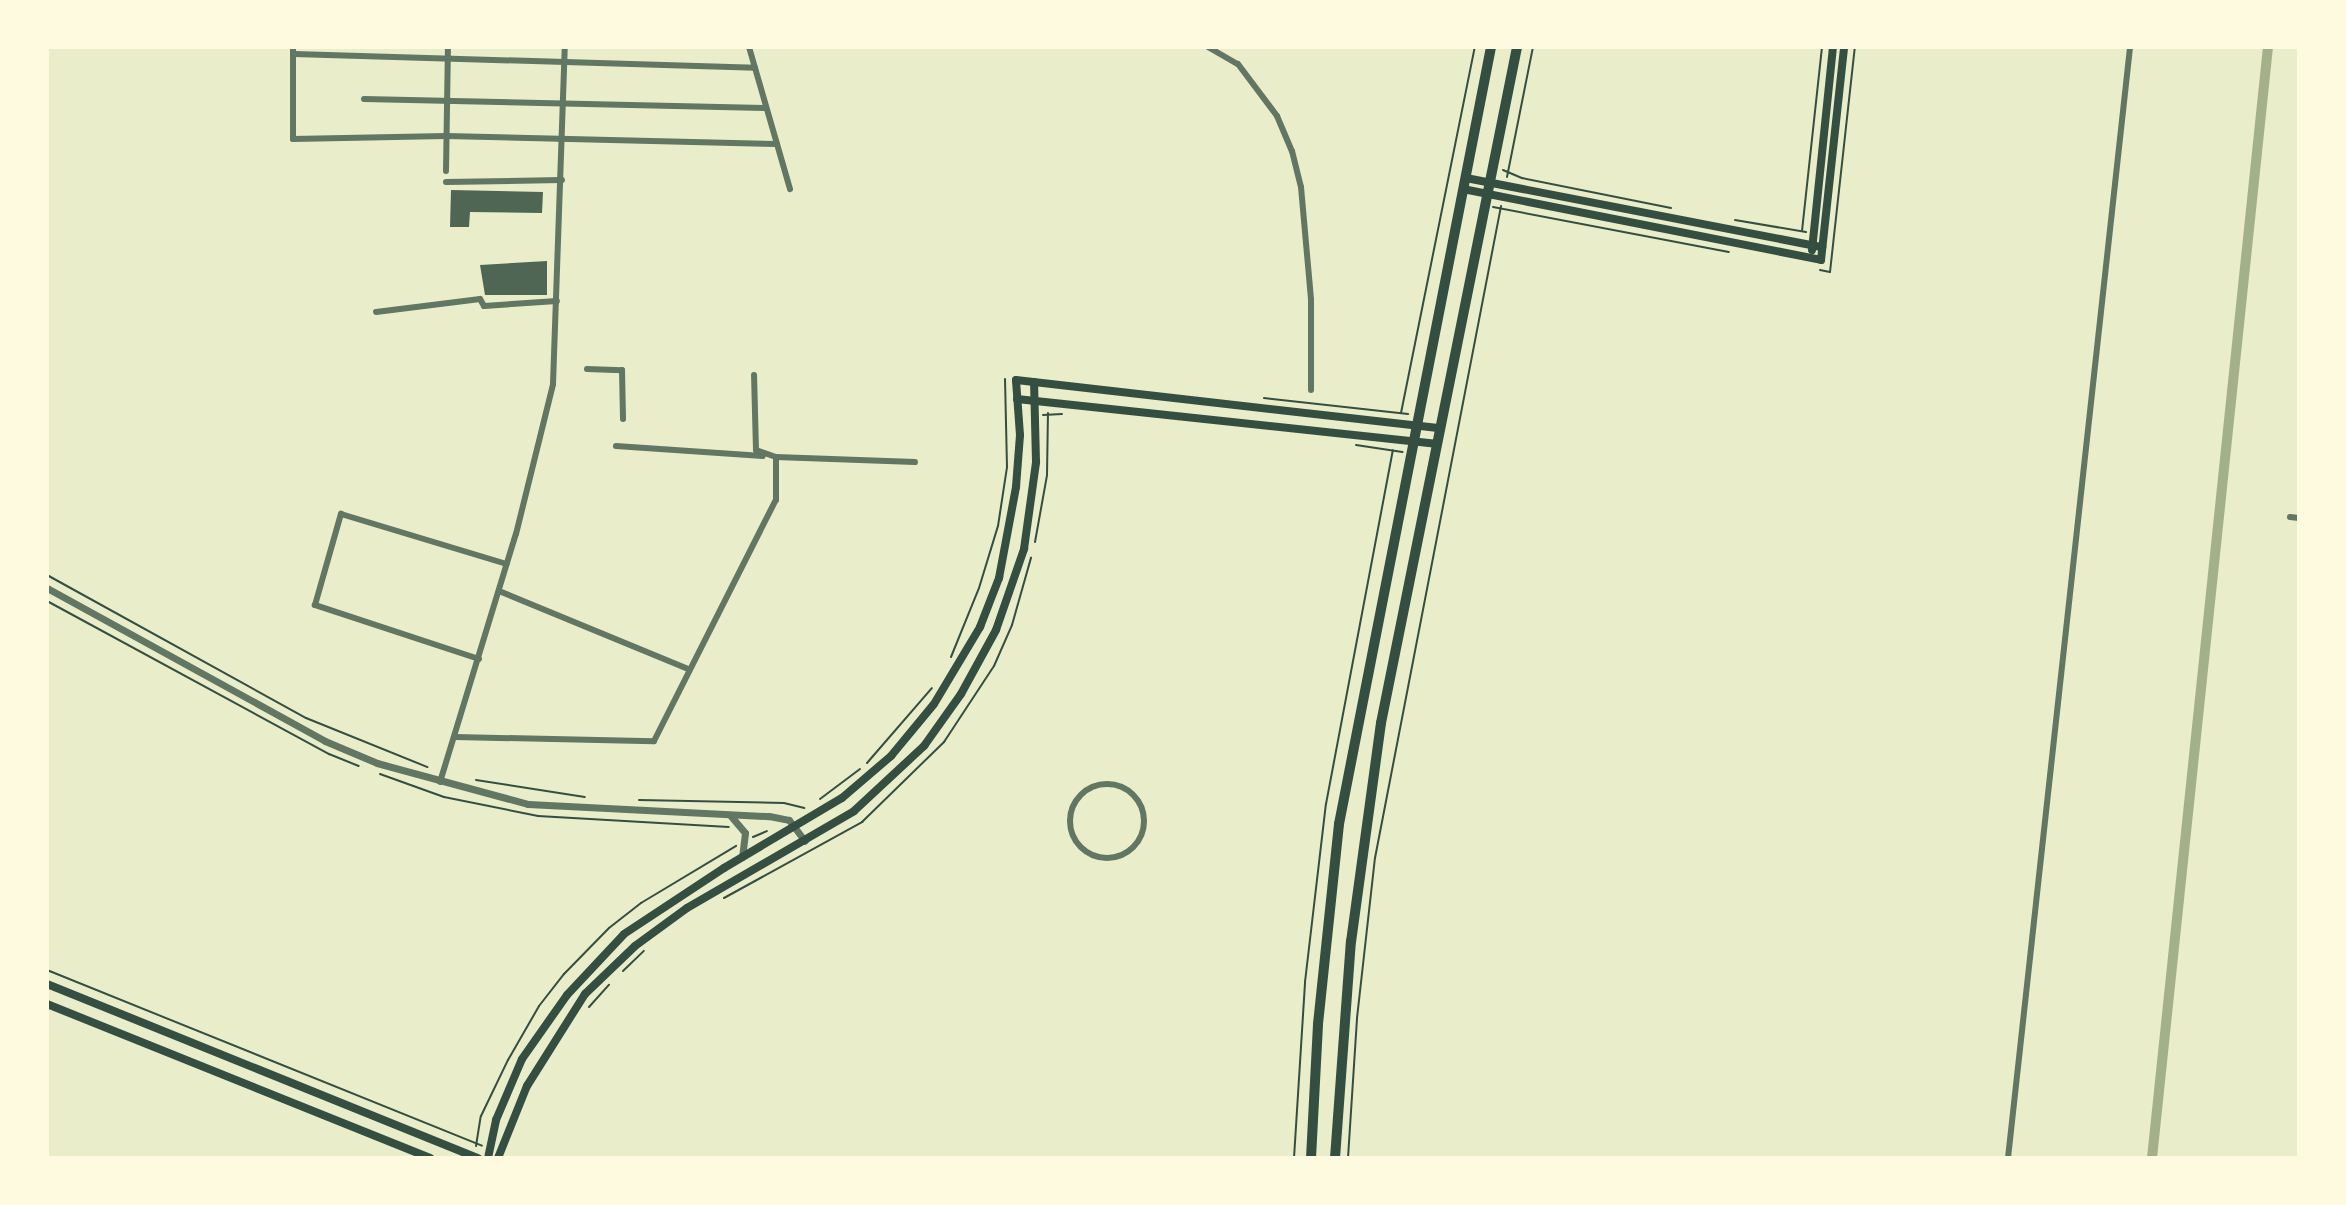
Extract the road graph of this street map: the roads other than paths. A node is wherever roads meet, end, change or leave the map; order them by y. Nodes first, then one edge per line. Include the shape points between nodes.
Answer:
1 (448, 47) edge
2 (565, 47) edge
3 (749, 47) edge
4 (1208, 47) edge
5 (1491, 47) edge
6 (1517, 47) edge
7 (1833, 47) edge
8 (1843, 47) edge
9 (2130, 47) edge
10 (295, 49) edge
11 (448, 60) junction
12 (565, 64) junction
13 (755, 68) junction
14 (364, 99) dead end
15 (564, 100) junction
16 (447, 102) junction
17 (766, 108) junction
18 (446, 136) junction
19 (563, 141) junction
20 (777, 144) junction
21 (446, 171) dead end
22 (562, 180) junction
23 (446, 182) dead end
24 (1489, 188) junction
25 (790, 189) dead end
26 (1464, 189) junction
27 (1812, 245) junction
28 (1822, 247) junction
29 (1810, 263) junction
30 (557, 301) junction
31 (376, 312) dead end
32 (587, 369) dead end
33 (754, 375) dead end
34 (1034, 382) junction
35 (1311, 390) dead end
36 (1017, 399) junction
37 (1034, 401) junction
38 (623, 419) dead end
39 (1416, 426) junction
40 (1440, 428) junction
41 (1413, 441) junction
42 (1436, 444) junction
43 (616, 446) dead end
44 (763, 456) junction
45 (776, 457) junction
46 (915, 462) dead end
47 (2290, 517) dead end
48 (2299, 519) edge
49 (507, 564) junction
50 (47, 588) edge
51 (499, 591) junction
52 (479, 659) junction
53 (688, 669) junction
54 (455, 737) junction
55 (440, 782) junction
56 (1121, 786) joint
57 (730, 814) junction
58 (792, 823) junction
59 (805, 841) junction
60 (742, 857) junction
61 (47, 984) edge
62 (47, 1004) edge
63 (489, 1153) edge
64 (476, 1157) edge
65 (430, 1158) edge
66 (498, 1158) edge
67 (1311, 1158) edge
68 (1335, 1158) edge
69 (2008, 1158) edge

1 - 11 street
2 - 12 street
3 - 13 street
4 - 35 street via 1238,64 1277,117 1292,151 1301,187 1311,300
5 - 26 main road
6 - 24 main road
7 - 27 main road
8 - 28 main road
9 - 69 street
10 - 11 street
10 - 18 street via 293,139
11 - 12 street
11 - 16 street
12 - 13 street
12 - 15 street
13 - 17 street
14 - 16 street
15 - 16 street
15 - 17 street
15 - 19 street
16 - 18 street
17 - 20 street
18 - 19 street
18 - 21 street
19 - 20 street
19 - 22 street
20 - 25 street
22 - 23 street
22 - 30 street
24 - 26 main road
24 - 27 main road via 1505,186
24 - 29 main road via 1503,196
24 - 40 main road
26 - 39 main road
27 - 28 main road
27 - 29 main road
28 - 29 main road via 1821,260
30 - 31 street via 484,306 480,299
30 - 49 street via 554,384
32 - 38 street via 622,370
33 - 44 street via 756,450
34 - 36 main road via 1016,380
34 - 37 main road
34 - 39 main road
36 - 37 main road
36 - 58 main road via 1016,487 999,578 961,663 891,755 842,798
37 - 41 main road
37 - 59 main road via 1036,461 1024,549 989,646 924,746 854,811
39 - 40 main road
39 - 41 main road
40 - 42 main road
41 - 42 main road
41 - 67 main road via 1339,824 1318,1024
42 - 68 main road via 1381,723 1361,856
43 - 44 street
44 - 45 street
45 - 46 street
45 - 53 street via 776,500
47 - 48 street
49 - 51 street
49 - 52 street via 341,514 315,605
50 - 55 street via 325,741
51 - 52 street
51 - 53 street
52 - 54 street
53 - 54 street via 654,741
54 - 55 street
55 - 57 street via 528,804
56 - 56 street via 1087,790 1072,810 1073,835 1090,853 1115,857 1127,852 1142,834 1139,801
57 - 58 street
57 - 60 street via 741,825
58 - 59 street
58 - 60 main road
59 - 66 main road via 687,908 635,946 585,994 527,1086
60 - 63 main road via 624,934 566,995 522,1059 496,1120
61 - 64 main road
62 - 65 main road

